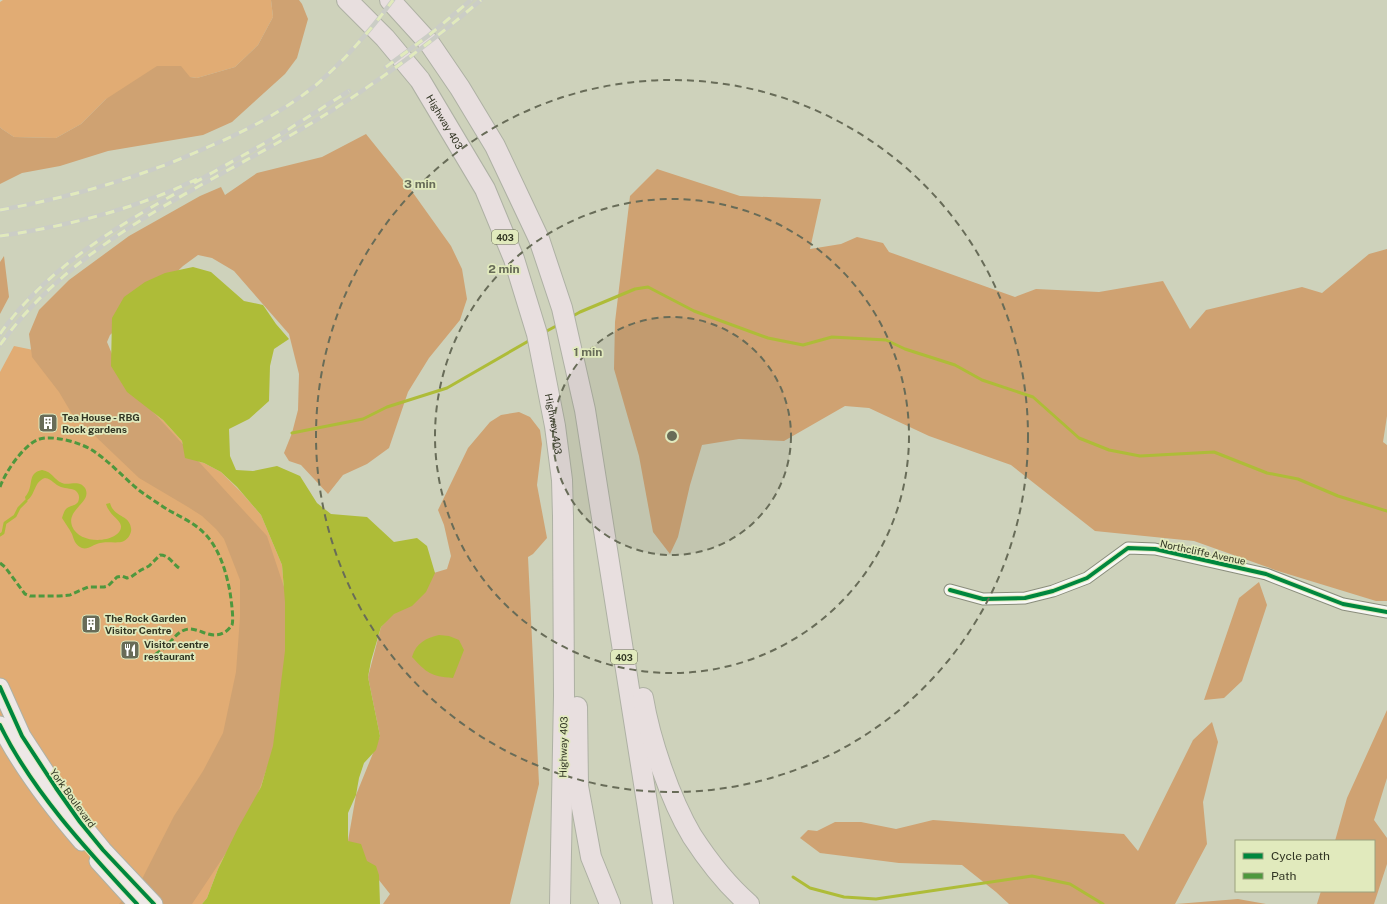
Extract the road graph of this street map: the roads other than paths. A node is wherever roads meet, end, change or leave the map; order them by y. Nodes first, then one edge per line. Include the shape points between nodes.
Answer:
1 (347, 0) edge
2 (390, 0) edge
3 (585, 410) junction
4 (563, 516) junction
5 (950, 590) dead end
6 (1387, 612) edge
7 (0, 687) edge
8 (0, 725) edge
9 (132, 893) edge
10 (154, 904) edge
11 (560, 904) edge
12 (610, 904) edge
13 (663, 904) edge
14 (749, 904) edge

1 - 4 highway, Highway 403 / 403 via 385,38 420,80 485,189 497,217 514,259 537,334 555,426 562,480
2 - 3 highway, 403 via 430,44 460,88 515,186 539,238 554,281
3 - 13 highway, 403
3 - 14 highway via 614,531 644,706 657,752 692,836 725,879
4 - 11 highway, Highway 403 / 403 via 564,696
4 - 12 highway via 573,567 578,786 591,857
5 - 6 street, Northcliffe Avenue via 983,599 1025,598 1053,591 1086,578 1128,548 1154,549 1266,574 1343,604
7 - 9 main road, York Boulevard via 22,736
8 - 9 main road, York Boulevard via 31,777 57,813
9 - 10 main road, York Boulevard

